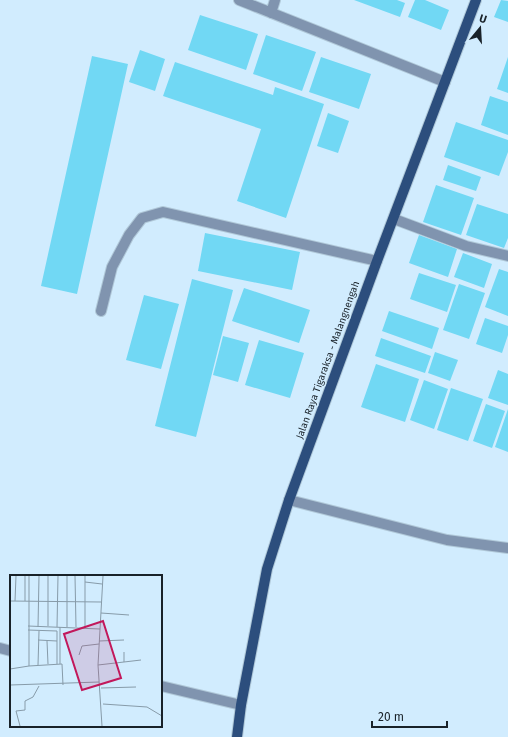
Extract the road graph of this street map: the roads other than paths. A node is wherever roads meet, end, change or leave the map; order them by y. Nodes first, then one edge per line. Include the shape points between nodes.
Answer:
1 (239, 0) edge
2 (275, 0) edge
3 (476, 0) edge
4 (271, 13) junction
5 (445, 82) junction
6 (394, 219) junction
7 (508, 256) edge
8 (377, 261) junction
9 (101, 311) dead end
10 (290, 500) junction
11 (508, 548) edge
12 (0, 648) edge
13 (10, 651) edge
14 (162, 686) edge
15 (241, 704) junction
16 (236, 737) edge

1 - 4 street
2 - 4 street
3 - 5 main road, Jalan Raya Tigaraksa - Malangnengah
4 - 5 street
5 - 6 main road, Jalan Raya Tigaraksa - Malangnengah
6 - 7 street via 466,246
6 - 8 main road, Jalan Raya Tigaraksa - Malangnengah
8 - 9 street via 163,212 142,218 129,235 112,267
8 - 10 main road, Jalan Raya Tigaraksa - Malangnengah
10 - 11 street via 447,540
10 - 15 main road, Jalan Raya Tigaraksa - Malangnengah via 268,569
12 - 13 street
14 - 15 street
15 - 16 main road, Jalan Raya Tigaraksa - Malangnengah

